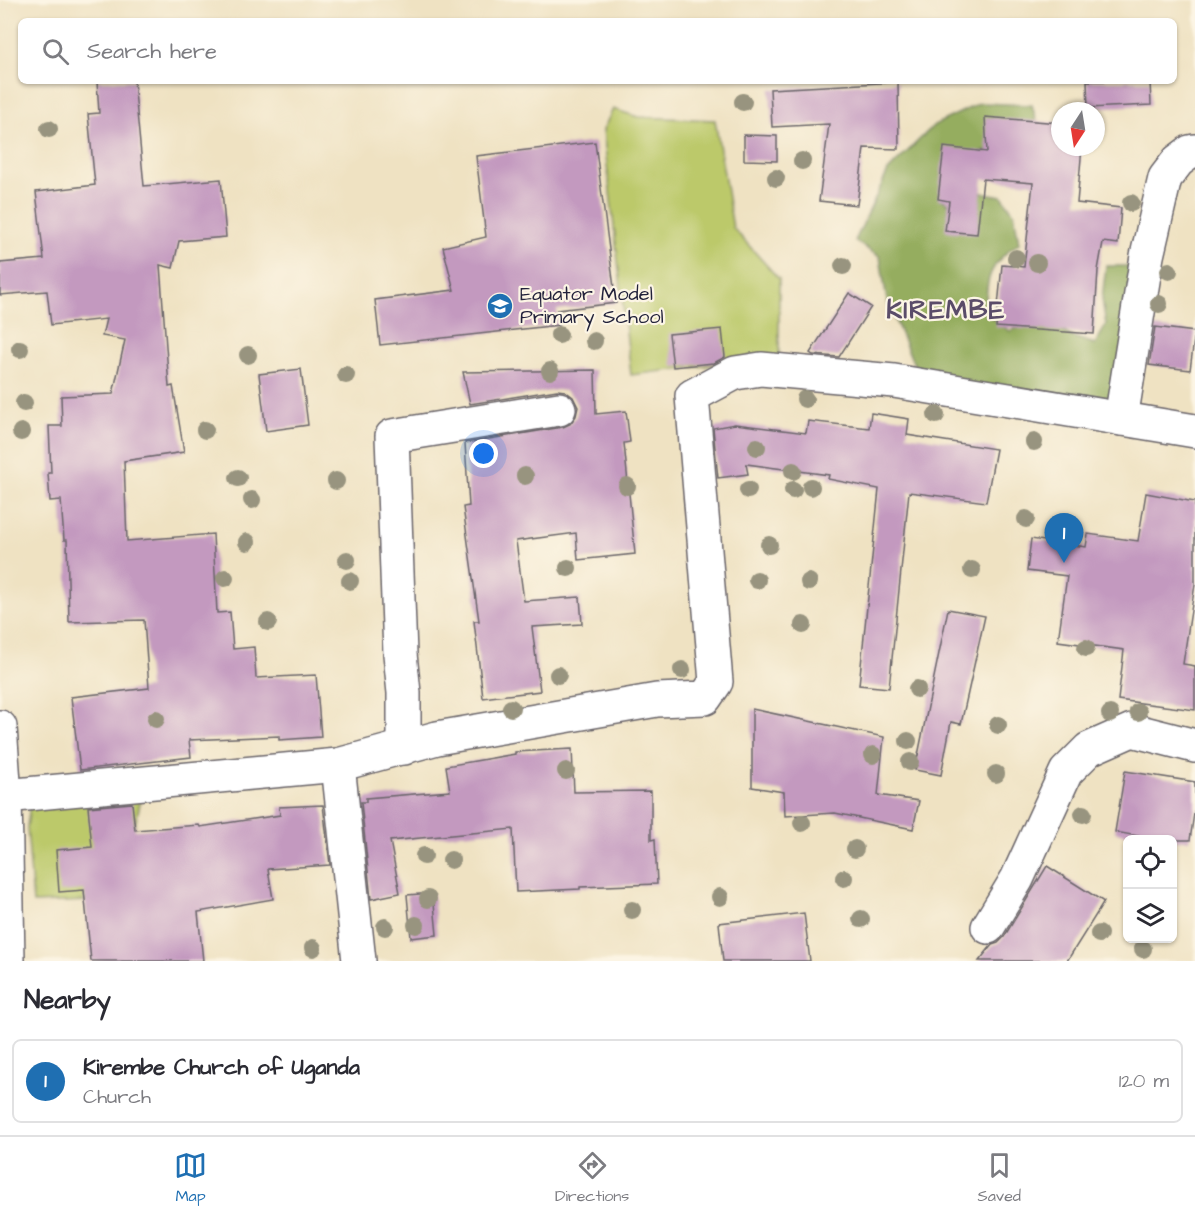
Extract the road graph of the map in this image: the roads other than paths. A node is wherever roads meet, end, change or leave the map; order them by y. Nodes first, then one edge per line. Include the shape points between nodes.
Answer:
1 (1195, 151) edge
2 (560, 409) dead end
3 (1121, 419) junction
4 (1195, 431) edge
5 (0, 727) edge
6 (1195, 746) edge
7 (404, 748) junction
8 (338, 765) junction
9 (5, 796) junction
10 (988, 927) dead end
11 (8, 961) edge
12 (359, 961) edge

1 - 3 street via 1178,161 1165,178 1147,256
2 - 7 street via 392,436
3 - 4 street
3 - 7 street via 894,381 761,369 735,373 692,396 716,682 705,698 657,700 436,738
5 - 9 street
6 - 10 street via 1132,730 1089,749 1066,772 1017,879
7 - 8 street
8 - 9 street
8 - 12 street
9 - 11 street

